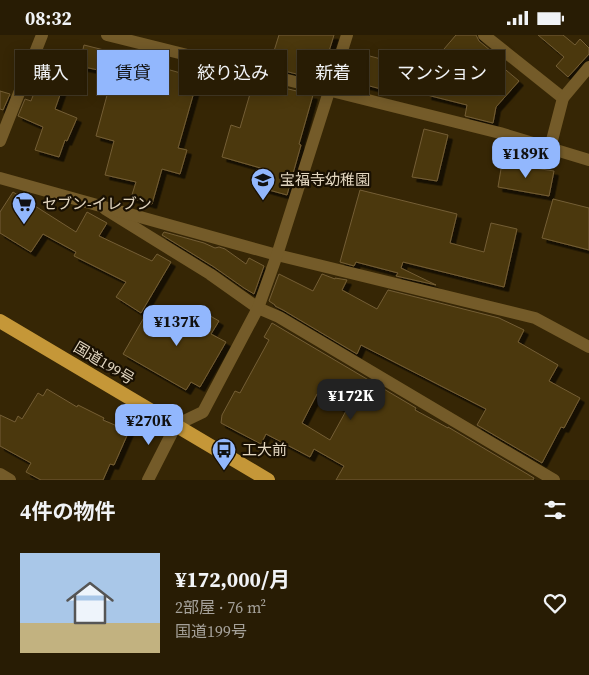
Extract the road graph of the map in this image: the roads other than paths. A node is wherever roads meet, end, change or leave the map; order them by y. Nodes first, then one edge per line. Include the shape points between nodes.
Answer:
1 (42, 35) edge
2 (107, 35) edge
3 (347, 35) edge
4 (484, 35) edge
5 (342, 50) edge
6 (589, 67) edge
7 (297, 83) edge
8 (328, 95) edge
9 (345, 95) edge
10 (563, 99) junction
11 (0, 141) edge
12 (550, 148) junction
13 (589, 160) edge
14 (0, 178) edge
15 (100, 206) junction
16 (277, 255) junction
17 (258, 309) junction
18 (0, 321) edge
19 (589, 347) edge
20 (176, 425) junction
21 (0, 474) edge
22 (10, 480) edge
23 (148, 480) edge
24 (268, 480) edge
25 (554, 480) edge

1 - 11 street
2 - 7 street
3 - 5 street
4 - 10 street
6 - 10 street
8 - 16 street
9 - 12 street
10 - 12 street
12 - 13 street
14 - 15 street
15 - 16 street
15 - 17 street via 210,274
16 - 17 street
16 - 19 street via 535,319
17 - 20 street via 203,412
17 - 25 street via 279,317
18 - 20 highway, 国道199号
20 - 23 street
20 - 24 highway, 国道199号
21 - 22 street

